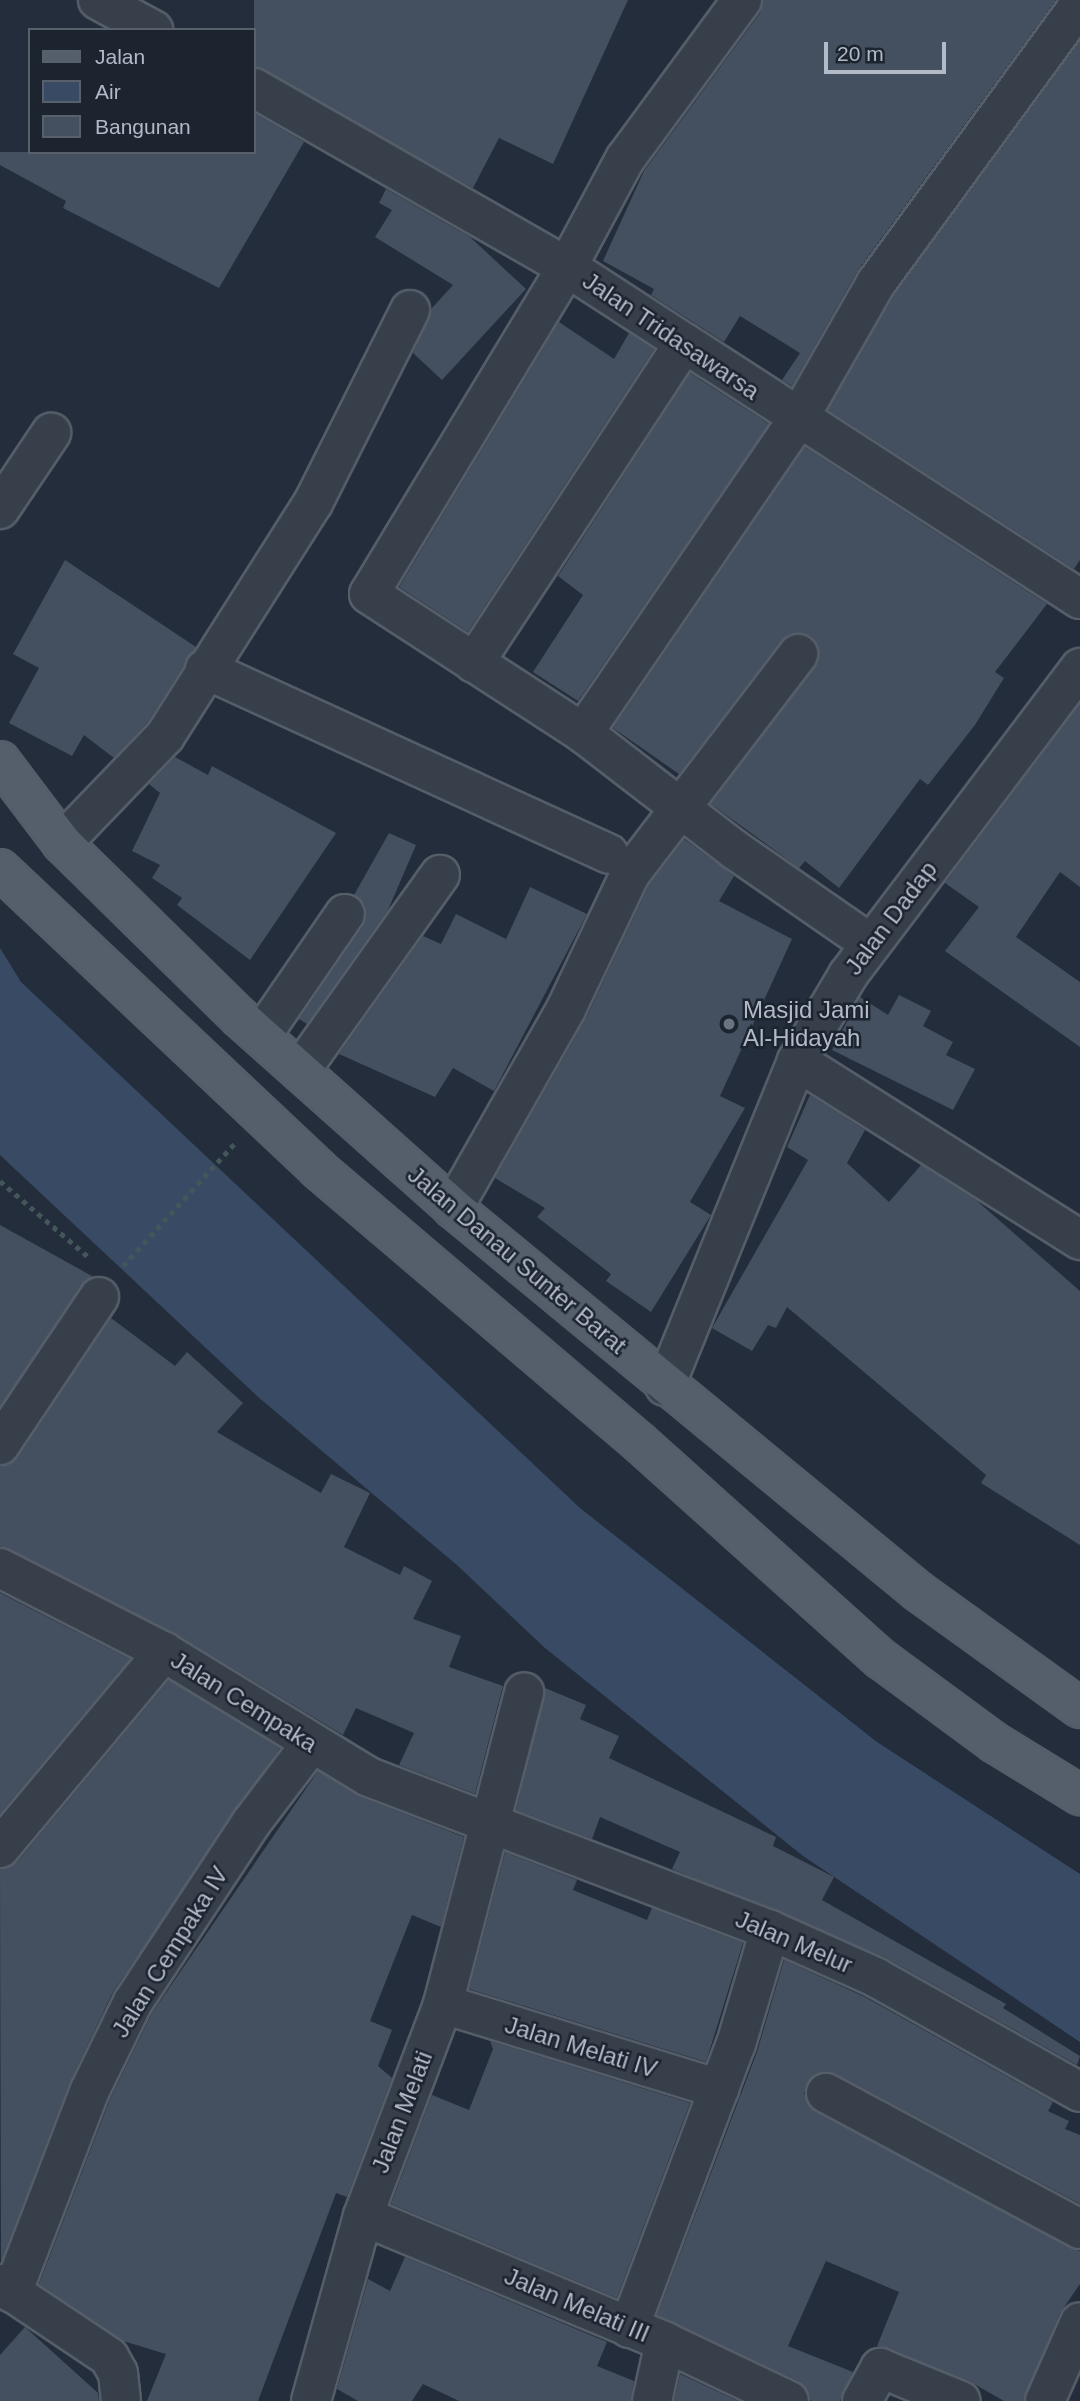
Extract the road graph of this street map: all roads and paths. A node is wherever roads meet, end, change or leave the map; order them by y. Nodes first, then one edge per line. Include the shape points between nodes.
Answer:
1 (98, 0) edge
2 (742, 0) edge
3 (1080, 4) edge
4 (149, 28) edge
5 (256, 89) edge
6 (567, 267) junction
7 (410, 310) dead end
8 (684, 342) junction
9 (797, 421) junction
10 (51, 433) dead end
11 (0, 509) edge
12 (1080, 599) edge
13 (799, 654) dead end
14 (474, 663) junction
15 (1080, 668) edge
16 (205, 669) junction
17 (583, 733) junction
18 (0, 761) edge
19 (679, 807) junction
20 (62, 843) junction
21 (608, 854) dead end
22 (0, 869) edge
23 (440, 875) dead end
24 (345, 914) dead end
25 (871, 944) junction
26 (261, 1036) junction
27 (797, 1061) junction
28 (300, 1071) junction
29 (225, 1154) dead end
30 (0, 1181) edge
31 (453, 1208) junction
32 (1080, 1240) edge
33 (89, 1257) dead end
34 (108, 1285) joint
35 (671, 1391) junction
36 (640, 1443) junction
37 (0, 1445) edge
38 (0, 1568) edge
39 (164, 1652) junction
40 (524, 1692) dead end
41 (1080, 1708) edge
42 (311, 1745) junction
43 (1080, 1795) edge
44 (493, 1823) junction
45 (0, 1847) edge
46 (771, 1930) junction
47 (443, 2004) junction
48 (719, 2089) junction
49 (1080, 2092) edge
50 (825, 2093) dead end
51 (363, 2216) junction
52 (1080, 2229) edge
53 (6, 2288) edge
54 (1080, 2322) edge
55 (629, 2328) junction
56 (665, 2342) junction
57 (121, 2401) edge
58 (310, 2401) edge
59 (652, 2401) edge
60 (789, 2401) edge
61 (862, 2401) edge
62 (961, 2401) edge
63 (1045, 2401) edge

1 - 4 street
2 - 6 street via 625,159
3 - 9 street via 876,283
5 - 6 street, Jalan Tridasawarsa
6 - 8 street, Jalan Tridasawarsa
6 - 14 street via 370,590 376,604
7 - 16 street via 313,503
8 - 9 street, Jalan Tridasawarsa
8 - 14 street
9 - 12 street, Jalan Tridasawarsa
9 - 17 street
10 - 11 street
13 - 19 street
14 - 17 street
15 - 25 street, Jalan Dadap
16 - 20 street via 165,736
16 - 21 street
17 - 19 street
18 - 20 main road, Jalan Danau Sunter Barat
19 - 25 street
19 - 31 street via 630,874 566,1009
20 - 26 main road, Jalan Danau Sunter Barat
22 - 36 main road via 318,1169
23 - 28 street
24 - 26 street
25 - 27 street, Jalan Dadap
26 - 28 main road, Jalan Danau Sunter Barat
27 - 32 street
27 - 35 street, Jalan Dadap
28 - 31 main road, Jalan Danau Sunter Barat
29 - 34 path
30 - 33 path
31 - 35 main road, Jalan Danau Sunter Barat
34 - 37 street
35 - 36 main road
35 - 41 main road, Jalan Danau Sunter Barat via 919,1592
36 - 43 main road via 881,1659 995,1743
38 - 39 street, Jalan Cempaka
39 - 42 street, Jalan Cempaka
39 - 45 street
40 - 44 street, Jalan Melati
42 - 44 street, Jalan Cempaka via 369,1777
42 - 53 street, Jalan Cempaka IV via 251,1823 132,2002
44 - 46 street, Jalan Melur
44 - 47 street, Jalan Melati
46 - 48 street
46 - 49 street, Jalan Melur via 875,1977
47 - 48 street, Jalan Melati IV
47 - 51 street, Jalan Melati
48 - 55 street
50 - 52 street
51 - 55 street, Jalan Melati III
51 - 58 street, Jalan Melati
53 - 57 street via 109,2357 118,2373
54 - 63 street
55 - 56 street, Jalan Melati III
56 - 59 street
56 - 60 street, Jalan Melati III
61 - 62 street via 880,2368

